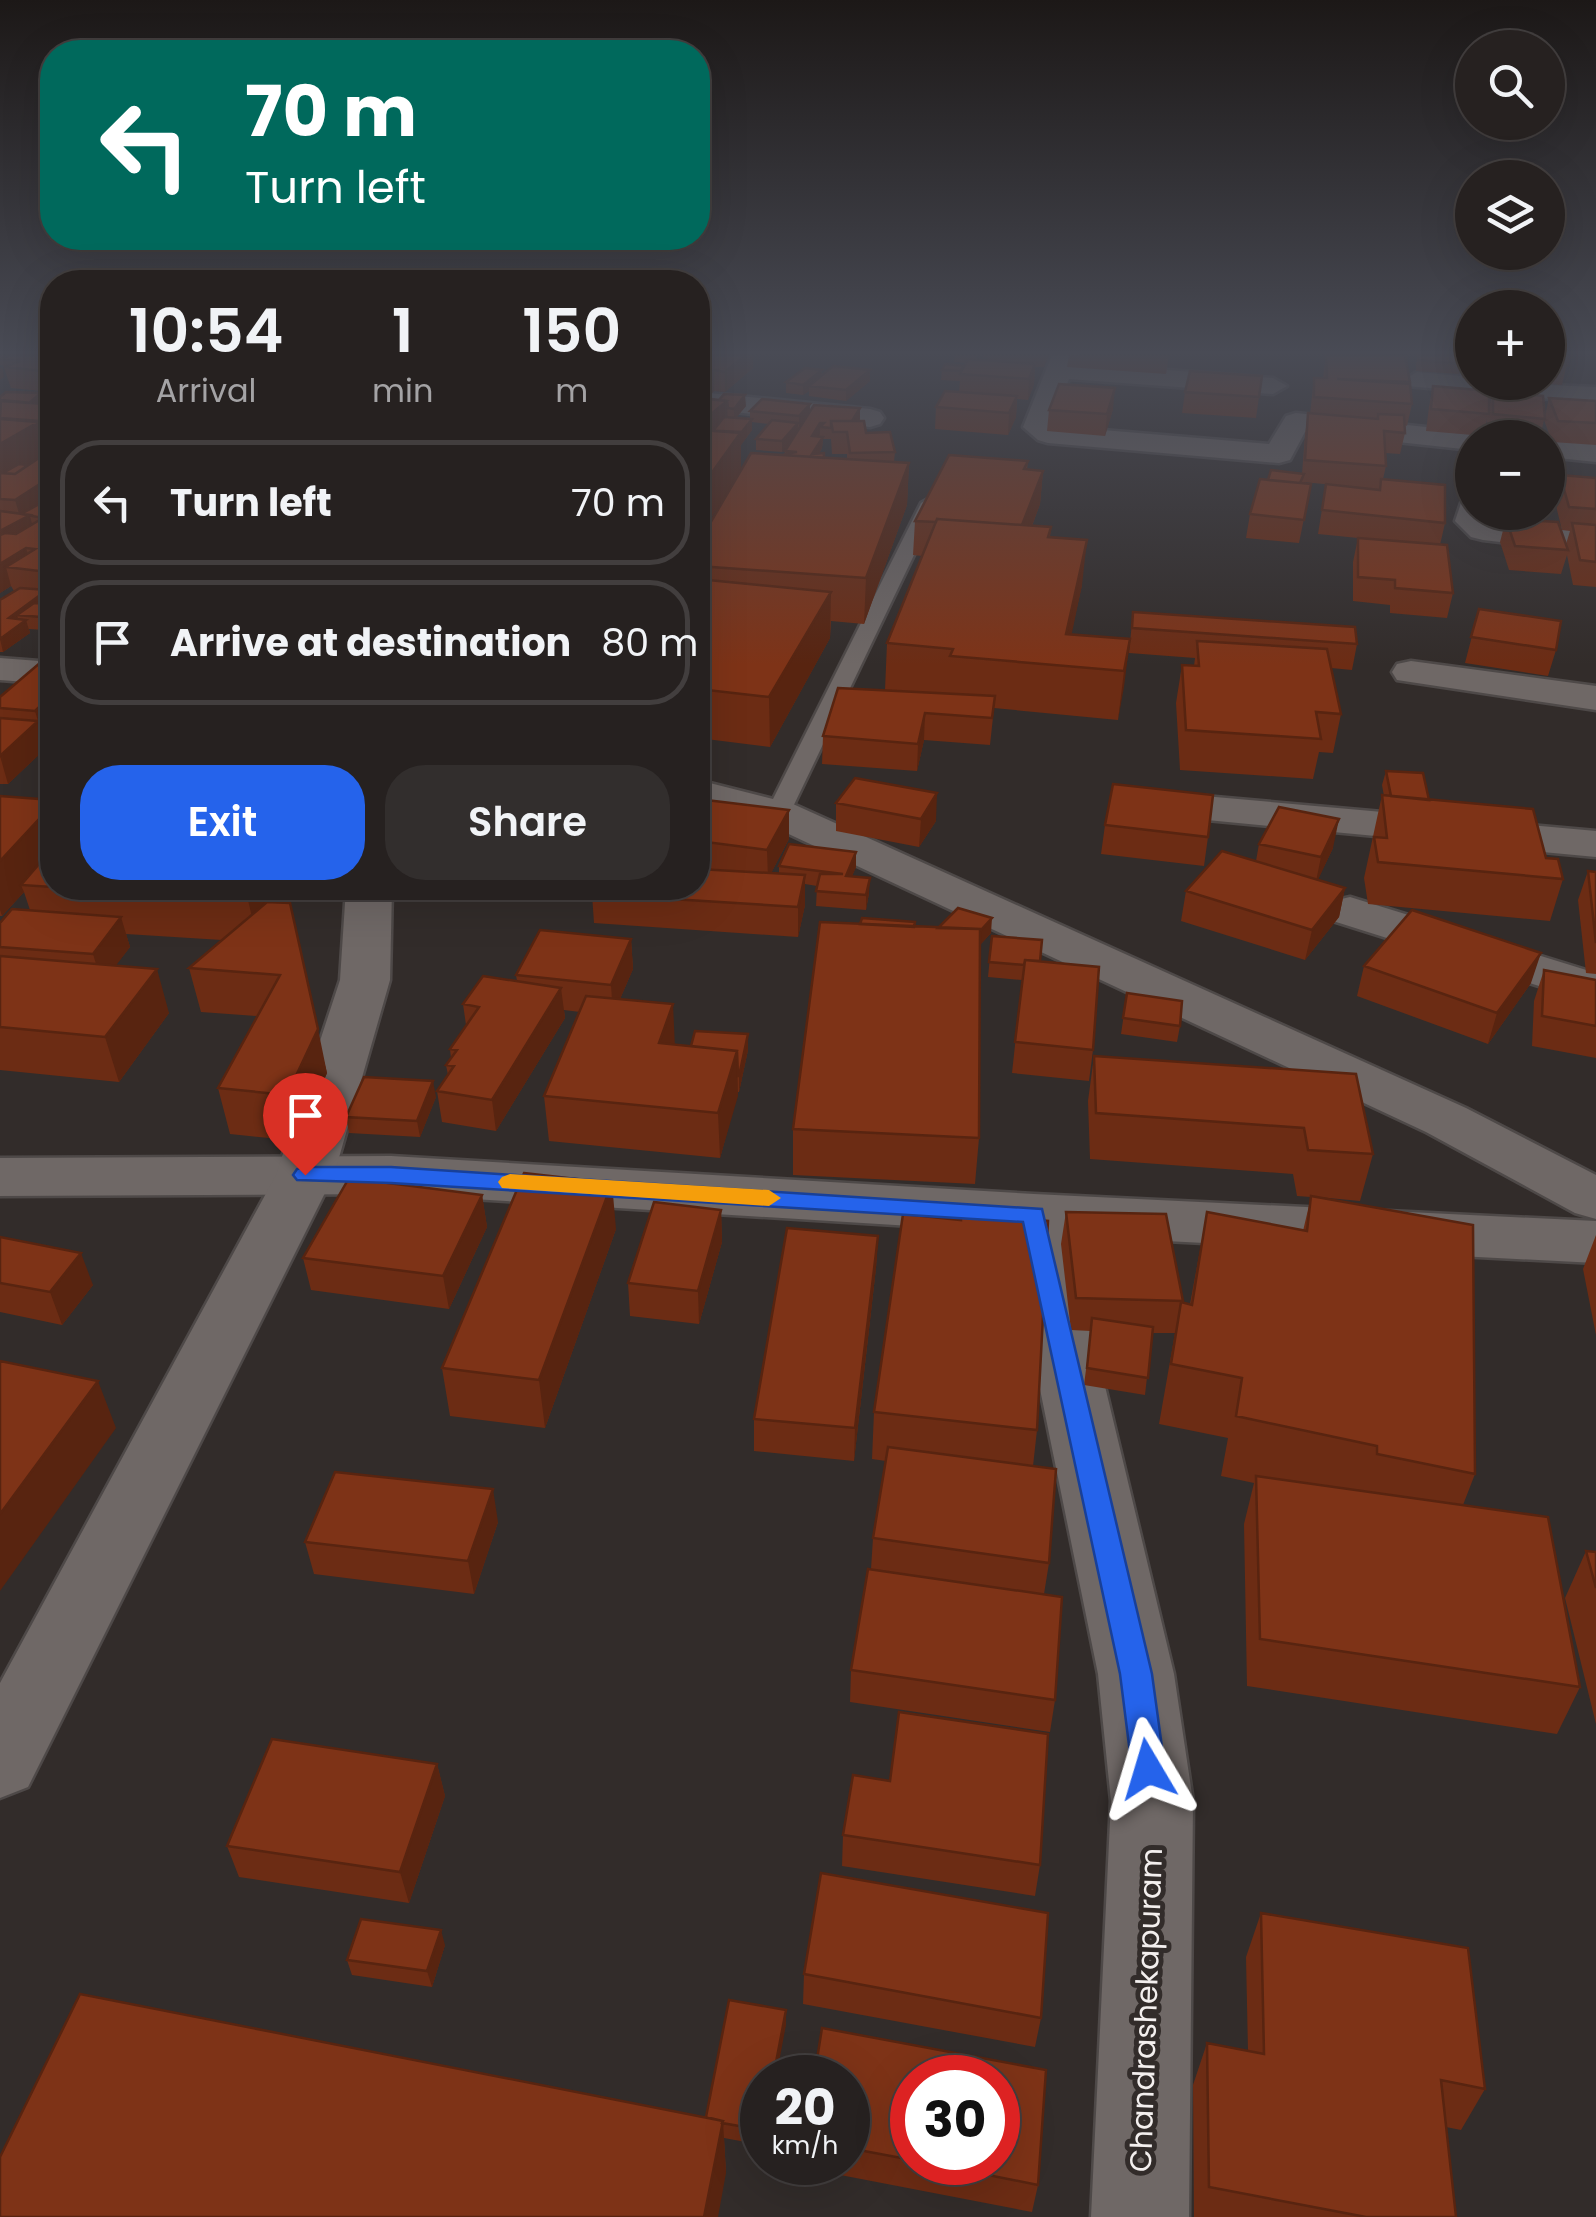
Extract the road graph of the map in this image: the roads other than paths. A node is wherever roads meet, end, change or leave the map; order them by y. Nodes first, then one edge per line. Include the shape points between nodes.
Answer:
1 (930, 503) edge
2 (1483, 530) edge
3 (1596, 544) edge
4 (0, 670) edge
5 (40, 672) edge
6 (1411, 672) dead end
7 (1596, 698) edge
8 (710, 796) edge
9 (1170, 806) edge
10 (778, 812) junction
11 (1596, 844) edge
12 (368, 900) edge
13 (1350, 911) dead end
14 (1596, 989) edge
15 (305, 1175) junction
16 (0, 1178) edge
17 (1596, 1199) edge
18 (1034, 1214) junction
19 (1596, 1242) edge
20 (0, 1760) edge
21 (1140, 2217) edge

1 - 10 lane
2 - 3 street
4 - 5 street
6 - 7 street
8 - 10 street
9 - 11 street
10 - 17 street via 1446,1120
12 - 15 street via 365,980
13 - 14 street
15 - 16 street
15 - 18 street
15 - 20 street
18 - 19 street
18 - 21 street, Chandrashekapuram via 1136,1674 1147,1752 1152,1801

